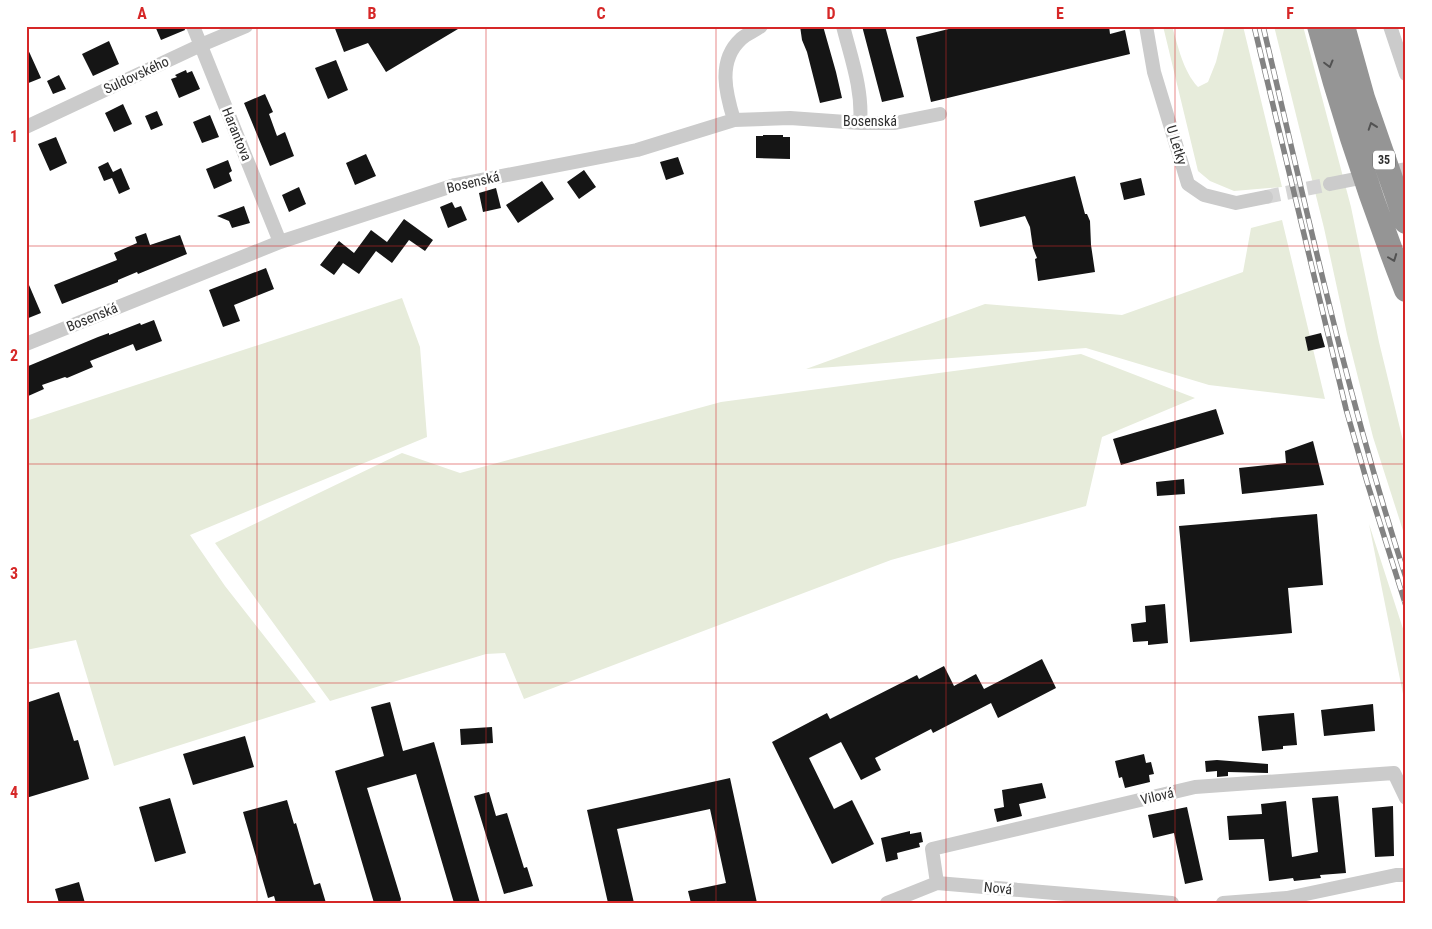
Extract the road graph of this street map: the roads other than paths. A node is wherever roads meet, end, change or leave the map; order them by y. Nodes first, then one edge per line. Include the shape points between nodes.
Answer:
1 (193, 26) edge
2 (246, 26) edge
3 (760, 26) edge
4 (843, 26) edge
5 (1146, 26) edge
6 (1319, 26) edge
7 (1343, 26) edge
8 (1390, 26) edge
9 (201, 45) junction
10 (1406, 74) edge
11 (940, 114) dead end
12 (734, 120) junction
13 (860, 123) junction
14 (26, 127) edge
15 (1406, 170) edge
16 (1330, 184) tunnel mouth
17 (1266, 197) tunnel mouth
18 (1406, 222) edge
19 (280, 242) junction
20 (1406, 290) edge
21 (26, 344) edge
22 (1406, 798) edge
23 (1406, 875) edge
24 (937, 883) junction
25 (888, 903) edge
26 (1172, 903) edge
27 (1223, 903) edge

1 - 9 street, Harantova
2 - 9 street, Suldovského
3 - 12 street via 740,39 727,64 724,78
4 - 13 street via 858,81
5 - 17 street, U Letky via 1154,72 1188,184 1204,195 1236,203
6 -> 20 highway, 35 via 1339,102
18 -> 7 highway, 35 via 1363,98
8 - 10 street
9 - 14 street, Suldovského
9 - 19 street, Harantova
11 - 13 street, Bosenská via 895,123
12 - 13 street, Bosenská via 790,118
12 - 19 street, Bosenská via 637,150 454,185
15 - 16 street
19 - 21 street, Bosenská
22 - 24 street, Vilová via 1394,773 1195,787 932,849
23 - 27 street via 1287,898
24 - 25 street, Nová
24 - 26 street, Nová

